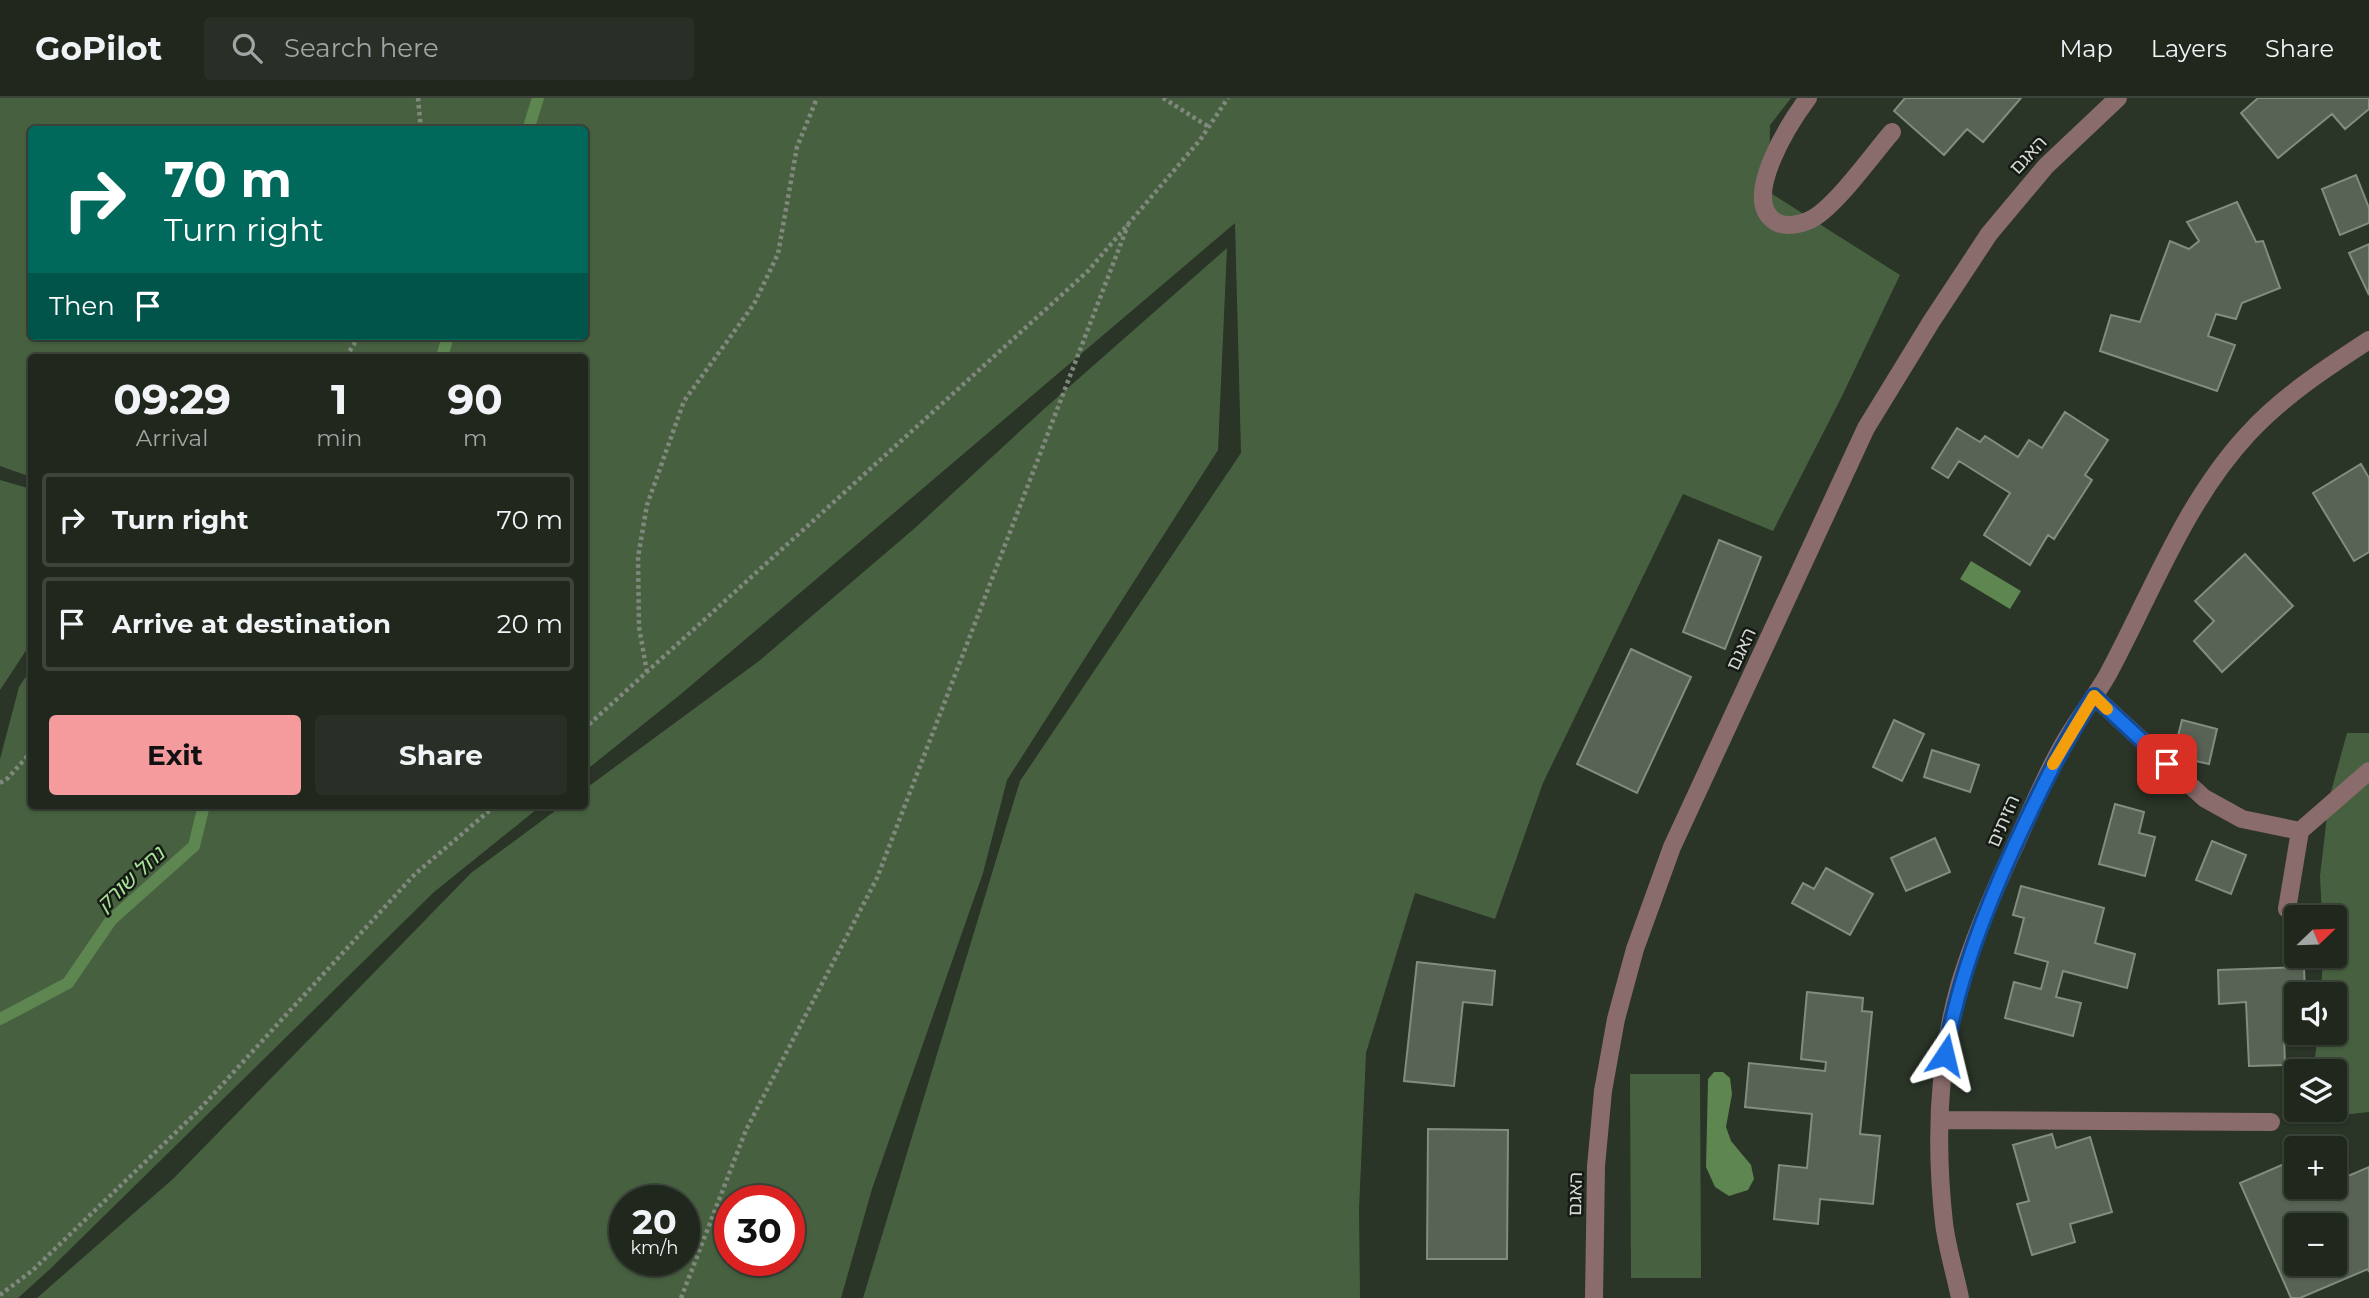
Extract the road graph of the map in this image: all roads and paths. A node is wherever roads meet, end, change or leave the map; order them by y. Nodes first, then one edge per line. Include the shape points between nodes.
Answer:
1 (418, 98) edge
2 (817, 98) edge
3 (1163, 98) edge
4 (1228, 98) edge
5 (1808, 98) edge
6 (2118, 98) edge
7 (421, 126) edge
8 (1209, 127) junction
9 (1892, 132) dead end
10 (1128, 225) junction
11 (2369, 340) edge
12 (647, 672) junction
13 (2094, 696) junction
14 (588, 725) edge
15 (28, 756) edge
16 (2369, 771) edge
17 (0, 783) edge
18 (491, 809) edge
19 (2300, 831) junction
20 (2288, 905) edge
21 (1940, 1120) junction
22 (2271, 1122) dead end
23 (0, 1295) edge
24 (681, 1298) edge
25 (1594, 1298) edge
26 (1960, 1298) edge

1 - 7 path
2 - 12 path via 797,147 778,254 754,304 684,401 647,505 638,558 639,627
3 - 8 path
4 - 8 path
5 - 9 street via 1788,125 1764,182 1764,205 1774,221 1787,226 1811,219 1831,205
6 - 25 street, האגם via 2046,166 1989,234 1866,428 1672,847 1635,949 1603,1091 1596,1166
8 - 10 path
10 - 12 path via 1088,271
10 - 24 path via 877,878 746,1130
11 - 13 street, הזיתים via 2292,394 2236,447 2187,520
12 - 14 path
13 - 19 street via 2204,798 2242,819
13 - 21 street, הזיתים via 2040,789 1979,929 1951,1019
15 - 17 path
16 - 19 street
18 - 23 path via 415,874 198,1111
19 - 20 street
21 - 22 street
21 - 26 street, הזיתים via 1944,1225

